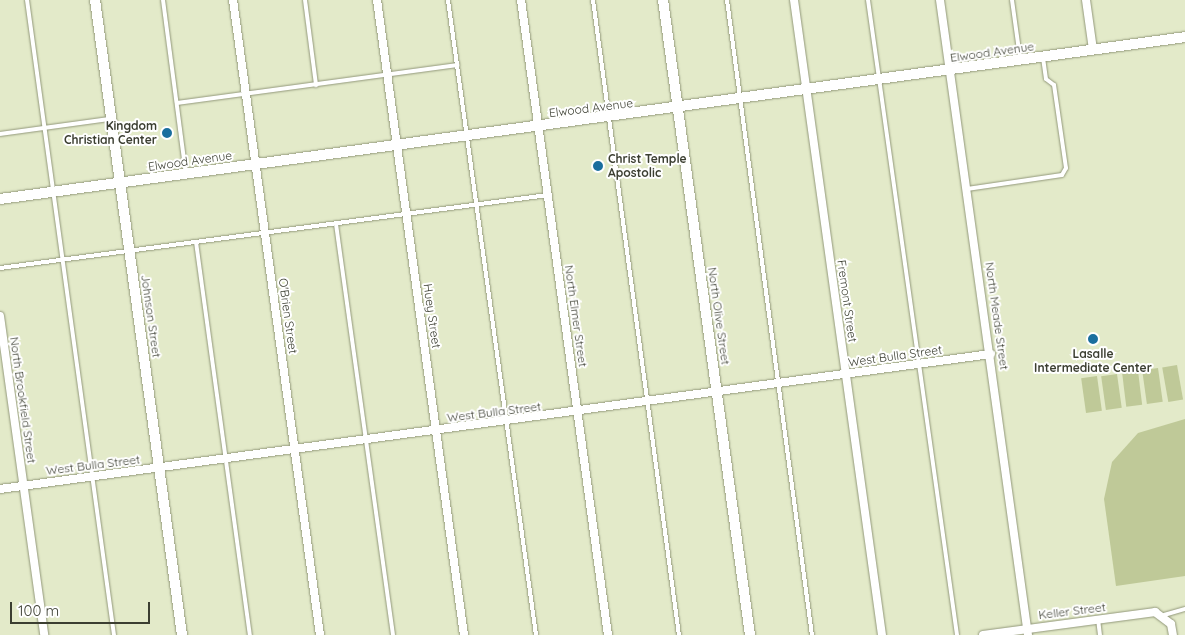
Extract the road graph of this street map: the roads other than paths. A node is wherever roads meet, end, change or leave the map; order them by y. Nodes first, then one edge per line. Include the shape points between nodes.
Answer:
1 (27, 0) edge
2 (95, 0) edge
3 (163, 0) edge
4 (233, 0) edge
5 (305, 0) edge
6 (377, 0) edge
7 (448, 0) edge
8 (521, 0) edge
9 (593, 0) edge
10 (663, 0) edge
11 (727, 0) edge
12 (794, 0) edge
13 (868, 0) edge
14 (940, 0) edge
15 (1012, 0) edge
16 (1086, 0) edge
17 (1185, 37) edge
18 (1093, 50) junction
19 (1044, 57) junction
20 (1020, 60) junction
21 (457, 65) junction
22 (950, 70) junction
23 (387, 75) junction
24 (879, 82) junction
25 (316, 85) junction
26 (807, 91) junction
27 (246, 95) junction
28 (740, 101) junction
29 (176, 103) junction
30 (678, 110) junction
31 (112, 119) junction
32 (610, 119) junction
33 (538, 127) junction
34 (45, 128) junction
35 (0, 134) edge
36 (467, 137) junction
37 (397, 146) junction
38 (256, 164) junction
39 (186, 174) junction
40 (121, 183) junction
41 (967, 188) junction
42 (54, 192) junction
43 (548, 195) junction
44 (0, 199) edge
45 (476, 205) junction
46 (406, 214) junction
47 (336, 224) junction
48 (265, 233) junction
49 (196, 242) junction
50 (129, 250) junction
51 (63, 260) junction
52 (0, 268) edge
53 (0, 316) edge
54 (991, 354) junction
55 (919, 364) junction
56 (845, 374) junction
57 (779, 383) junction
58 (717, 393) junction
59 (648, 402) junction
60 (578, 412) junction
61 (506, 422) junction
62 (437, 431) junction
63 (366, 441) junction
64 (296, 451) junction
65 (226, 460) junction
66 (159, 468) junction
67 (92, 476) junction
68 (23, 486) junction
69 (0, 489) edge
70 (1185, 609) edge
71 (1164, 615) junction
72 (1098, 619) junction
73 (1028, 632) edge
74 (44, 635) edge
75 (114, 635) edge
76 (182, 635) edge
77 (250, 635) edge
78 (320, 635) edge
79 (392, 635) edge
80 (464, 635) edge
81 (536, 635) edge
82 (608, 635) edge
83 (679, 635) edge
84 (750, 635) edge
85 (812, 635) edge
86 (882, 635) edge
87 (957, 635) edge
88 (983, 635) edge
89 (1100, 635) edge
90 (1173, 635) edge

1 - 34 lane
2 - 31 street, Johnson Street
3 - 29 lane
4 - 27 street, O'Brien Street
5 - 25 lane
6 - 23 street, Huey Street
7 - 21 lane
8 - 33 street, North Elmer Street
9 - 32 lane
10 - 30 street, North Olive Street
11 - 28 lane
12 - 26 street, Fremont Street
13 - 24 lane
14 - 22 street, North Meade Street
15 - 20 lane
16 - 18 street
17 - 18 street, Elwood Avenue
18 - 19 street, Elwood Avenue
19 - 20 street, Elwood Avenue
19 - 41 lane via 1046,79 1054,85 1066,168 1062,176
20 - 22 street, Elwood Avenue
21 - 23 lane
21 - 36 lane
22 - 24 street, Elwood Avenue
22 - 41 street, North Meade Street
23 - 25 lane
23 - 37 street, Huey Street
24 - 26 street, Elwood Avenue
24 - 55 lane
25 - 27 lane
26 - 28 street, Elwood Avenue
26 - 56 street, Fremont Street
27 - 29 lane
27 - 38 street, O'Brien Street
28 - 30 street, Elwood Avenue
28 - 57 lane
29 - 39 lane
30 - 32 street, Elwood Avenue
30 - 58 street, North Olive Street
31 - 34 lane
31 - 40 street, Johnson Street
32 - 33 street, Elwood Avenue
32 - 59 lane
33 - 36 street, Elwood Avenue
33 - 43 street, North Elmer Street
34 - 35 lane
34 - 42 lane
36 - 37 street, Elwood Avenue
36 - 45 lane
37 - 38 street, Elwood Avenue
37 - 46 street, Huey Street
38 - 39 street, Elwood Avenue
38 - 48 street, O'Brien Street
39 - 40 street, Elwood Avenue
40 - 42 street, Elwood Avenue
40 - 50 street, Johnson Street
41 - 54 street, North Meade Street
42 - 44 street, Elwood Avenue
42 - 51 lane
43 - 45 lane
43 - 60 street, North Elmer Street
45 - 46 lane
45 - 61 lane
46 - 47 lane
46 - 62 street, Huey Street
47 - 48 lane
47 - 63 lane
48 - 49 lane
48 - 64 street, O'Brien Street
49 - 50 lane
49 - 65 lane
50 - 51 lane
50 - 66 street, Johnson Street
51 - 52 lane
51 - 67 lane
53 - 68 street, North Brookfield Street
54 - 55 street, West Bulla Street
54 - 73 street, North Meade Street
55 - 56 street, West Bulla Street
55 - 87 lane
56 - 57 street, West Bulla Street
56 - 86 street, Fremont Street
57 - 58 street, West Bulla Street
57 - 85 lane
58 - 59 street, West Bulla Street
58 - 84 street, North Olive Street
59 - 60 street, West Bulla Street
59 - 83 lane
60 - 61 street, West Bulla Street
60 - 82 street, North Elmer Street
61 - 62 street, West Bulla Street
61 - 81 lane
62 - 63 street, West Bulla Street
62 - 80 street, Huey Street
63 - 64 street, West Bulla Street
63 - 79 lane
64 - 65 street, West Bulla Street
64 - 78 street, O'Brien Street
65 - 66 street, West Bulla Street
65 - 77 lane
66 - 67 street, West Bulla Street
66 - 76 street, Johnson Street
67 - 68 street, West Bulla Street
67 - 75 lane
68 - 69 street, West Bulla Street
68 - 74 street, North Brookfield Street
70 - 71 lane
71 - 72 street, Keller Street
71 - 90 street
72 - 73 street, Keller Street
72 - 89 lane
73 - 88 street, Keller Street

